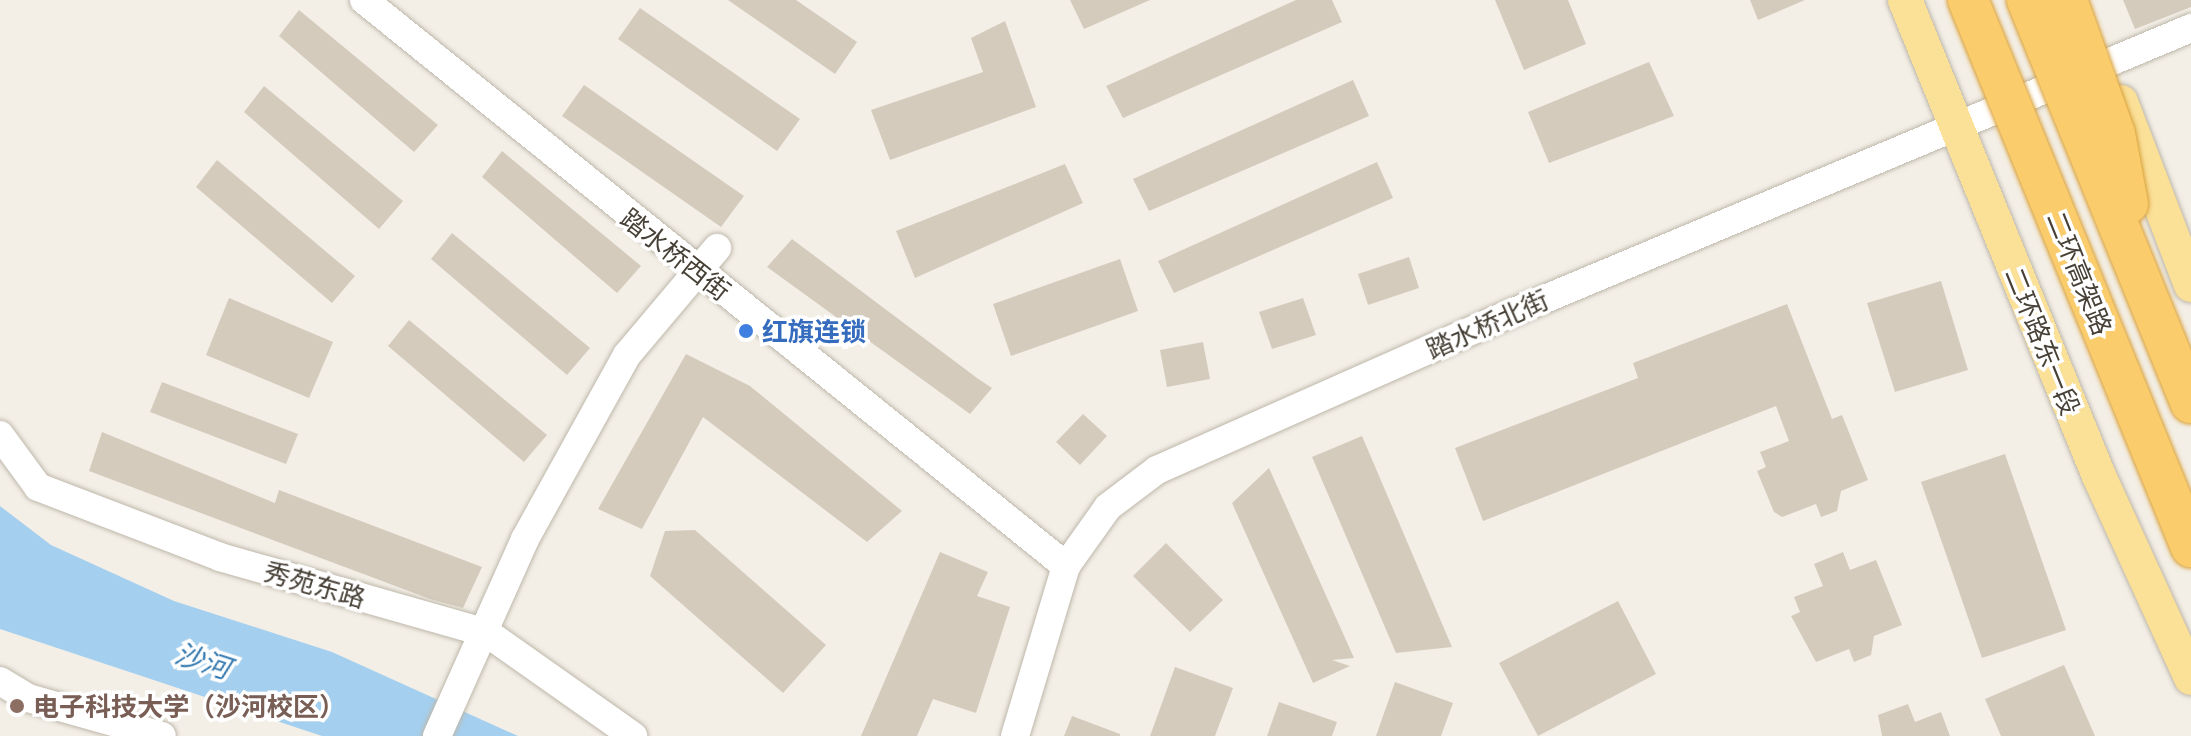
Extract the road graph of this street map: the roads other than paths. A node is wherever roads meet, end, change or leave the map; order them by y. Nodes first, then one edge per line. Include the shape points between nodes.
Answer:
1 (364, 0) edge
2 (1905, 0) edge
3 (1939, 0) edge
4 (1968, 0) edge
5 (2027, 0) edge
6 (2067, 0) edge
7 (2078, 0) edge
8 (2191, 28) edge
9 (2105, 61) junction
10 (1955, 125) junction
11 (717, 248) dead end
12 (698, 271) junction
13 (2142, 282) junction
14 (2191, 285) edge
15 (2191, 403) edge
16 (0, 435) edge
17 (2165, 481) junction
18 (2191, 547) edge
19 (1066, 566) junction
20 (487, 633) junction
21 (2191, 678) edge
22 (0, 681) edge
23 (162, 736) edge
24 (437, 736) edge
25 (633, 736) edge
26 (1015, 736) edge

1 - 12 street, 踏水桥西街
2 - 10 main road, 二环路东一段
3 - 17 highway, bridge via 2079,328 2127,426
4 - 17 highway, 二环高架路, bridge
5 - 13 highway, 二环高架路, bridge
6 - 13 highway, bridge via 2115,134
7 - 9 main road
8 - 9 street, 踏水桥北街
9 - 10 street, 踏水桥北街
9 - 14 main road
10 - 19 street, 踏水桥北街 via 1157,470 1108,507
10 - 21 main road, 二环路东一段
11 - 12 street
12 - 19 street, 踏水桥西街
12 - 20 street via 627,355 525,539
13 - 15 highway, 二环高架路, bridge
16 - 20 street, 秀苑东路 via 38,487 220,557
17 - 18 highway, 二环高架路, bridge
19 - 26 street, 踏水桥北街
20 - 24 street
20 - 25 street, 秀苑东路
22 - 23 street via 28,698

